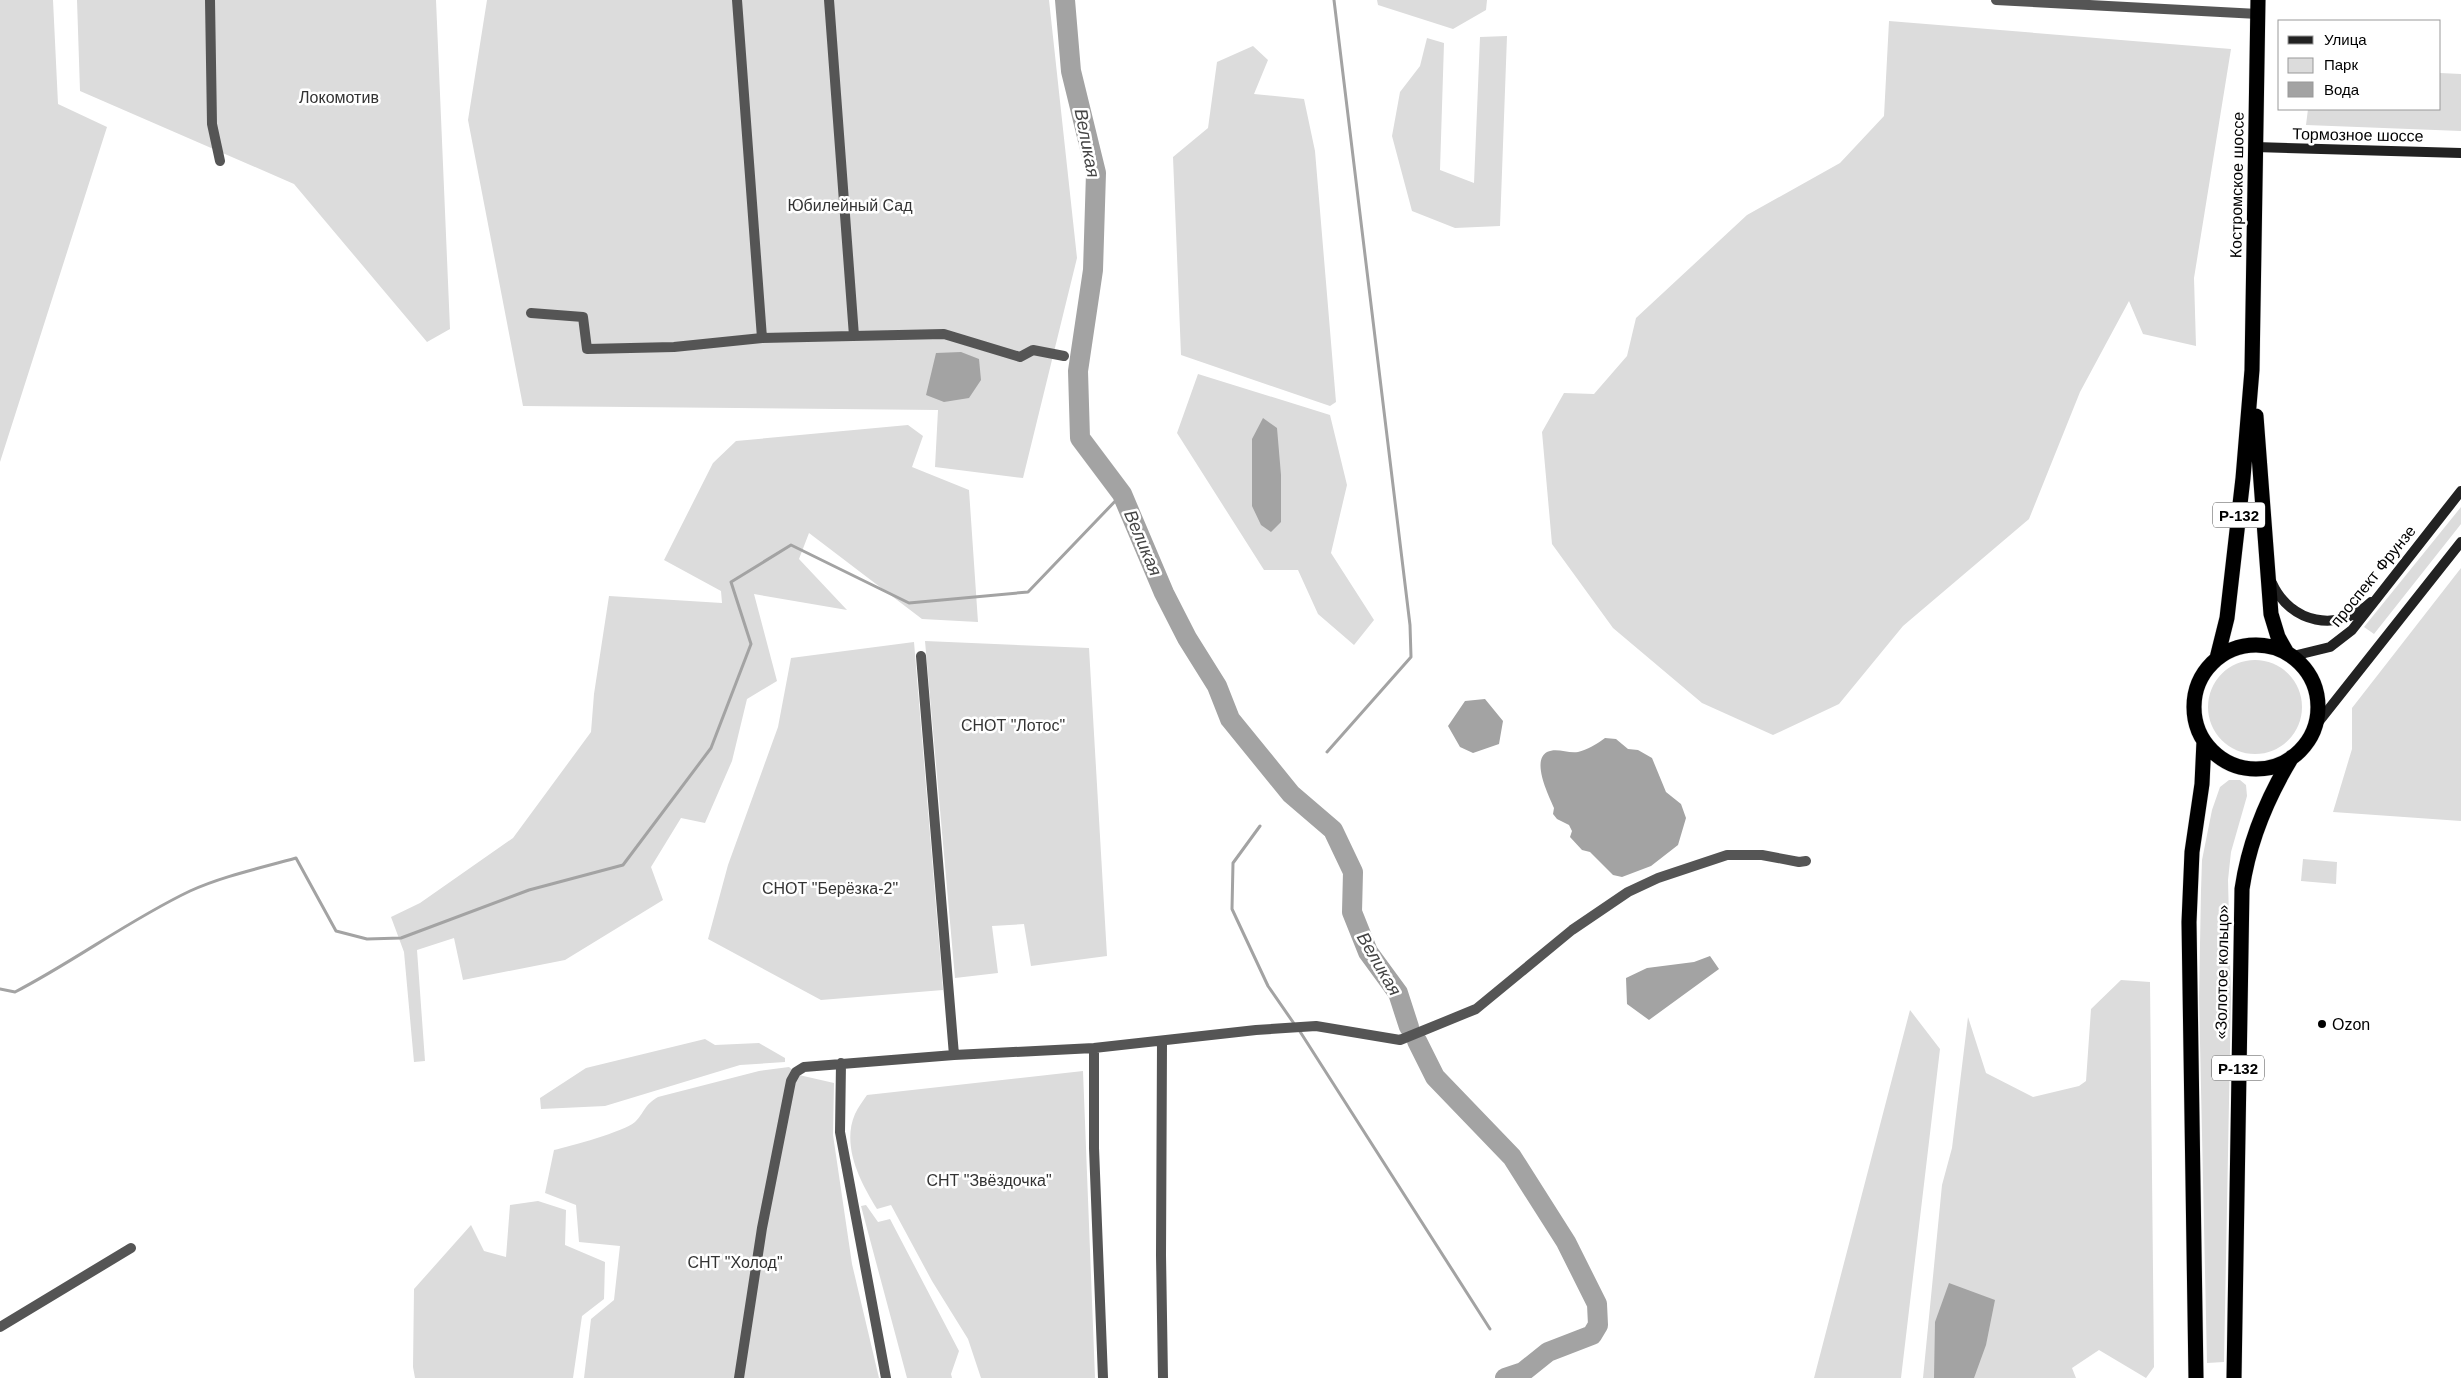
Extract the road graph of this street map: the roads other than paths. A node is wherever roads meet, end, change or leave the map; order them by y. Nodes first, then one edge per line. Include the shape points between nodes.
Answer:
1 (210, 0) edge
2 (737, 0) edge
3 (829, 0) edge
4 (1996, 0) edge
5 (2258, 7) edge
6 (2255, 147) junction
7 (2461, 153) edge
8 (220, 160) dead end
9 (530, 313) dead end
10 (854, 336) junction
11 (762, 338) junction
12 (1064, 356) dead end
13 (2252, 370) junction
14 (2461, 491) edge
15 (2461, 542) edge
16 (2268, 574) junction
17 (2382, 591) junction
18 (2290, 654) junction
19 (921, 656) dead end
20 (2217, 658) junction
21 (2313, 729) junction
22 (2204, 741) junction
23 (2292, 757) junction
24 (1806, 861) dead end
25 (1162, 1042) junction
26 (1094, 1048) junction
27 (954, 1055) junction
28 (841, 1063) junction
29 (131, 1248) dead end
30 (0, 1327) edge
31 (739, 1378) edge
32 (886, 1378) edge
33 (1103, 1378) edge
34 (1163, 1378) edge
35 (2196, 1378) edge
36 (2234, 1378) edge

1 - 8 street via 212,124
2 - 11 street
3 - 10 street
4 - 5 street
5 - 6 highway, Костромское шоссе / Р-132
6 - 7 main road, Тормозное шоссе
6 - 13 highway, Костромское шоссе / Р-132
9 - 11 street via 582,316 587,349 674,347
10 - 11 street
10 - 12 street via 944,334 1020,357 1033,350
13 - 16 highway, «Золотое кольцо» / Р-132
13 - 20 highway, «Золотое кольцо» / Р-132 via 2230,590 2224,637
14 - 17 main road, проспект Фрунзе
15 - 21 main road
16 - 17 main road via 2286,606 2317,620 2354,614
16 - 18 highway, «Золотое кольцо» / Р-132 via 2274,626
17 - 18 main road, проспект Фрунзе via 2340,641 2319,651
18 - 20 highway, «Золотое кольцо» / Р-132 via 2268,646 2250,645 2233,649
18 - 21 highway, «Золотое кольцо» / Р-132 via 2308,675 2316,692 2317,711
19 - 27 street
20 - 22 highway, «Золотое кольцо» / Р-132 via 2205,671 2195,696 2196,723
21 - 23 highway, «Золотое кольцо» / Р-132
22 - 23 highway, «Золотое кольцо» / Р-132 via 2218,756 2245,768 2274,766
22 - 35 highway, «Золотое кольцо» / Р-132 via 2202,784 2192,852 2189,954
23 - 36 highway, «Золотое кольцо» / Р-132 via 2259,820 2242,889
24 - 25 street via 1752,854 1727,855 1658,878 1628,892 1572,930 1487,1002 1408,1038 1393,1040 1316,1026
25 - 26 street
25 - 34 street
26 - 27 street
26 - 33 street
27 - 28 street
28 - 31 street via 804,1067 791,1081 762,1228
28 - 32 street via 840,1132
29 - 30 street

